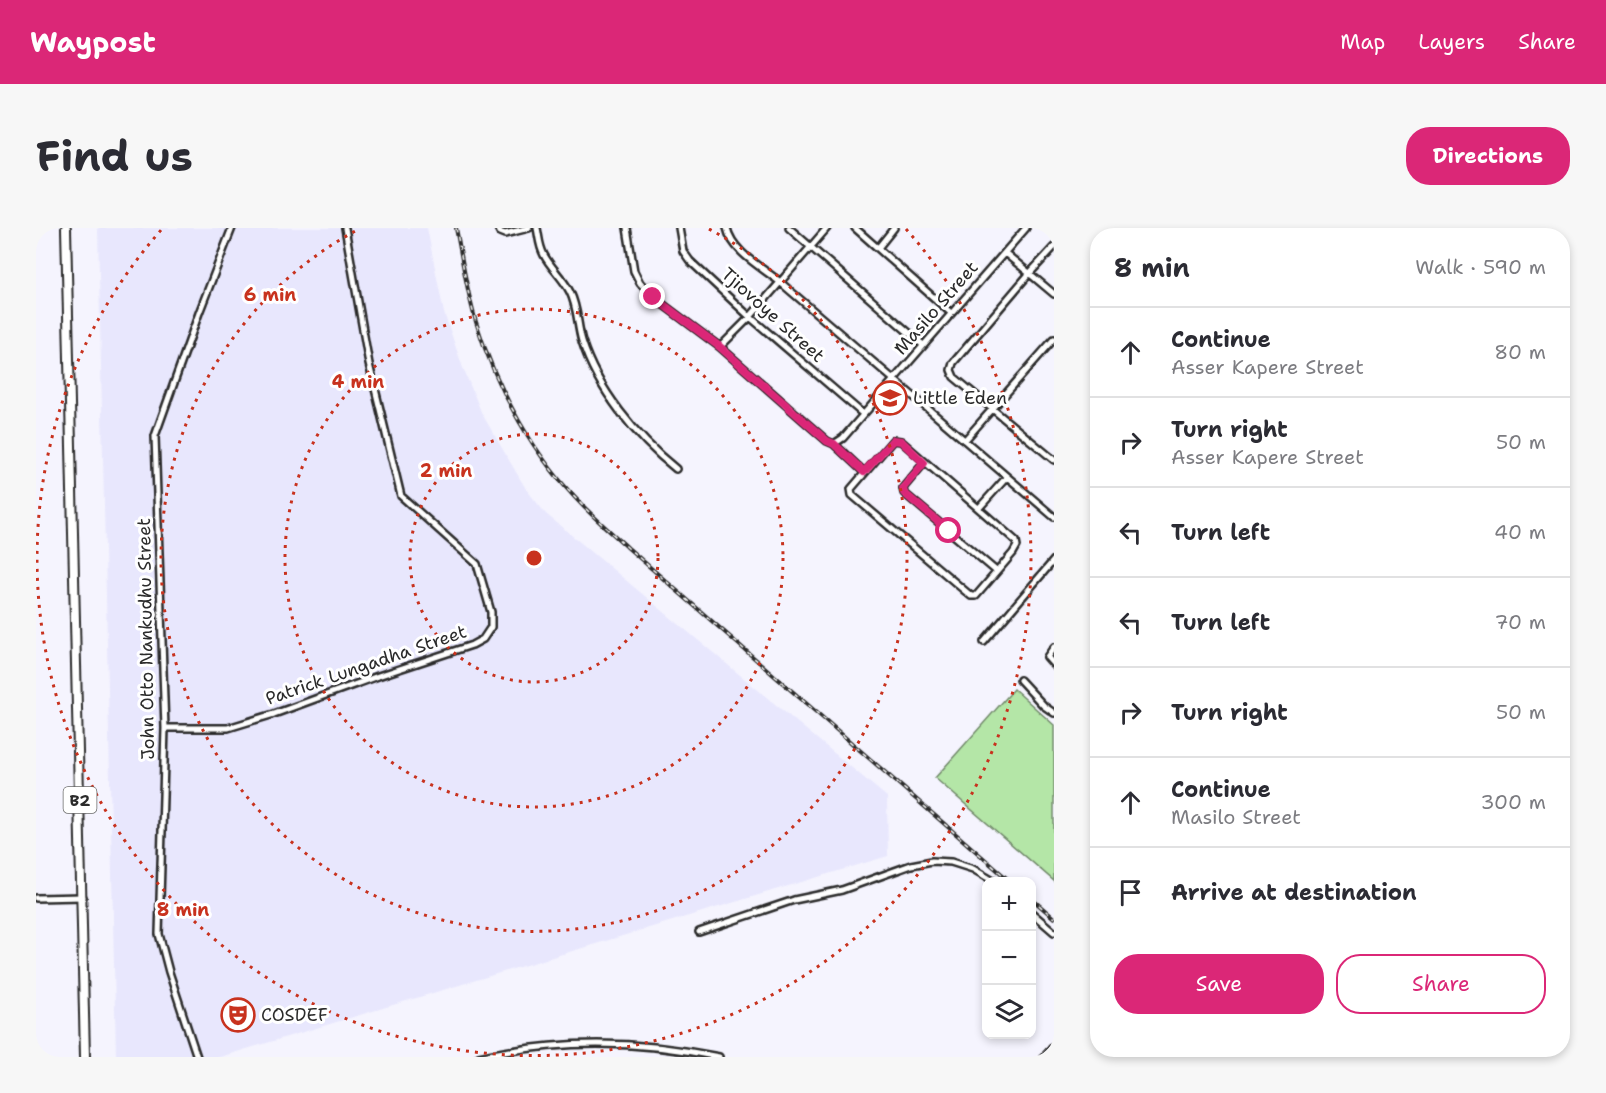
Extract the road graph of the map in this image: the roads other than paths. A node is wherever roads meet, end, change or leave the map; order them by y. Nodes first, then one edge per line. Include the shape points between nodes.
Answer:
1 (66, 228) edge
2 (232, 228) edge
3 (345, 228) edge
4 (498, 228) edge
5 (529, 228) edge
6 (537, 228) edge
7 (627, 228) edge
8 (679, 228) edge
9 (727, 228) edge
10 (789, 228) edge
11 (827, 228) edge
12 (855, 228) edge
13 (894, 228) edge
14 (1026, 228) edge
15 (1054, 247) edge
16 (810, 248) junction
17 (878, 248) junction
18 (1005, 253) junction
19 (1029, 274) junction
20 (780, 282) junction
21 (1054, 294) edge
22 (951, 313) junction
23 (750, 317) junction
24 (1054, 339) edge
25 (923, 345) junction
26 (720, 347) junction
27 (894, 379) junction
28 (993, 408) junction
29 (863, 414) junction
30 (965, 440) junction
31 (834, 444) junction
32 (1054, 460) edge
33 (924, 463) junction
34 (676, 469) dead end
35 (864, 472) junction
36 (1006, 478) junction
37 (979, 508) junction
38 (1054, 518) edge
39 (1054, 560) edge
40 (996, 571) junction
41 (984, 642) dead end
42 (1054, 648) edge
43 (1054, 665) edge
44 (1020, 680) dead end
45 (1054, 713) edge
46 (165, 728) junction
47 (987, 877) edge
48 (83, 897) junction
49 (36, 898) edge
50 (1036, 916) edge
51 (699, 932) dead end
52 (1054, 932) edge
53 (1054, 1046) edge
54 (85, 1057) edge
55 (197, 1057) edge
56 (479, 1057) edge
57 (719, 1057) edge
58 (1044, 1057) edge

1 - 48 highway, B2
2 - 46 street, John Otto Nankudhu Street via 155,436
3 - 46 street, Patrick Lungadha Street via 369,364 401,496 477,564 491,612 491,627 483,639 472,645 256,720 228,728
4 - 5 street via 505,234
6 - 34 street via 543,254 570,291 582,339 607,391 624,416
7 - 26 street via 634,271 640,283
8 - 23 street, Tjiovoye Street via 685,256
9 - 20 street via 732,241
10 - 16 street
11 - 16 street
12 - 17 street
13 - 17 street
14 - 18 street, Masilo Street
15 - 19 street
16 - 20 street
16 - 25 street
17 - 22 street
18 - 19 street
18 - 22 street, Masilo Street
19 - 21 street
19 - 28 street via 951,370
20 - 23 street
20 - 27 street
22 - 25 street, Masilo Street
23 - 26 street
23 - 29 street, Tjiovoye Street
24 - 28 street
25 - 27 street, Masilo Street
26 - 31 street
27 - 29 street, Masilo Street
27 - 30 street
28 - 30 street
28 - 32 street
29 - 31 street, Masilo Street
30 - 36 street
31 - 35 street
33 - 35 street via 893,440
33 - 37 street
33 - 40 street via 903,488 904,493
35 - 40 street via 851,489 852,495 971,596 978,594
36 - 37 street
36 - 38 street
37 - 40 street via 1016,541 1013,553
39 - 41 street
42 - 43 street via 1047,657
44 - 45 street
46 - 55 street, John Otto Nankudhu Street via 159,933
47 - 51 street via 951,862 911,865 842,890 794,900
48 - 49 street
48 - 54 highway, B2
50 - 52 street
53 - 58 street
56 - 57 street via 584,1042 661,1046

